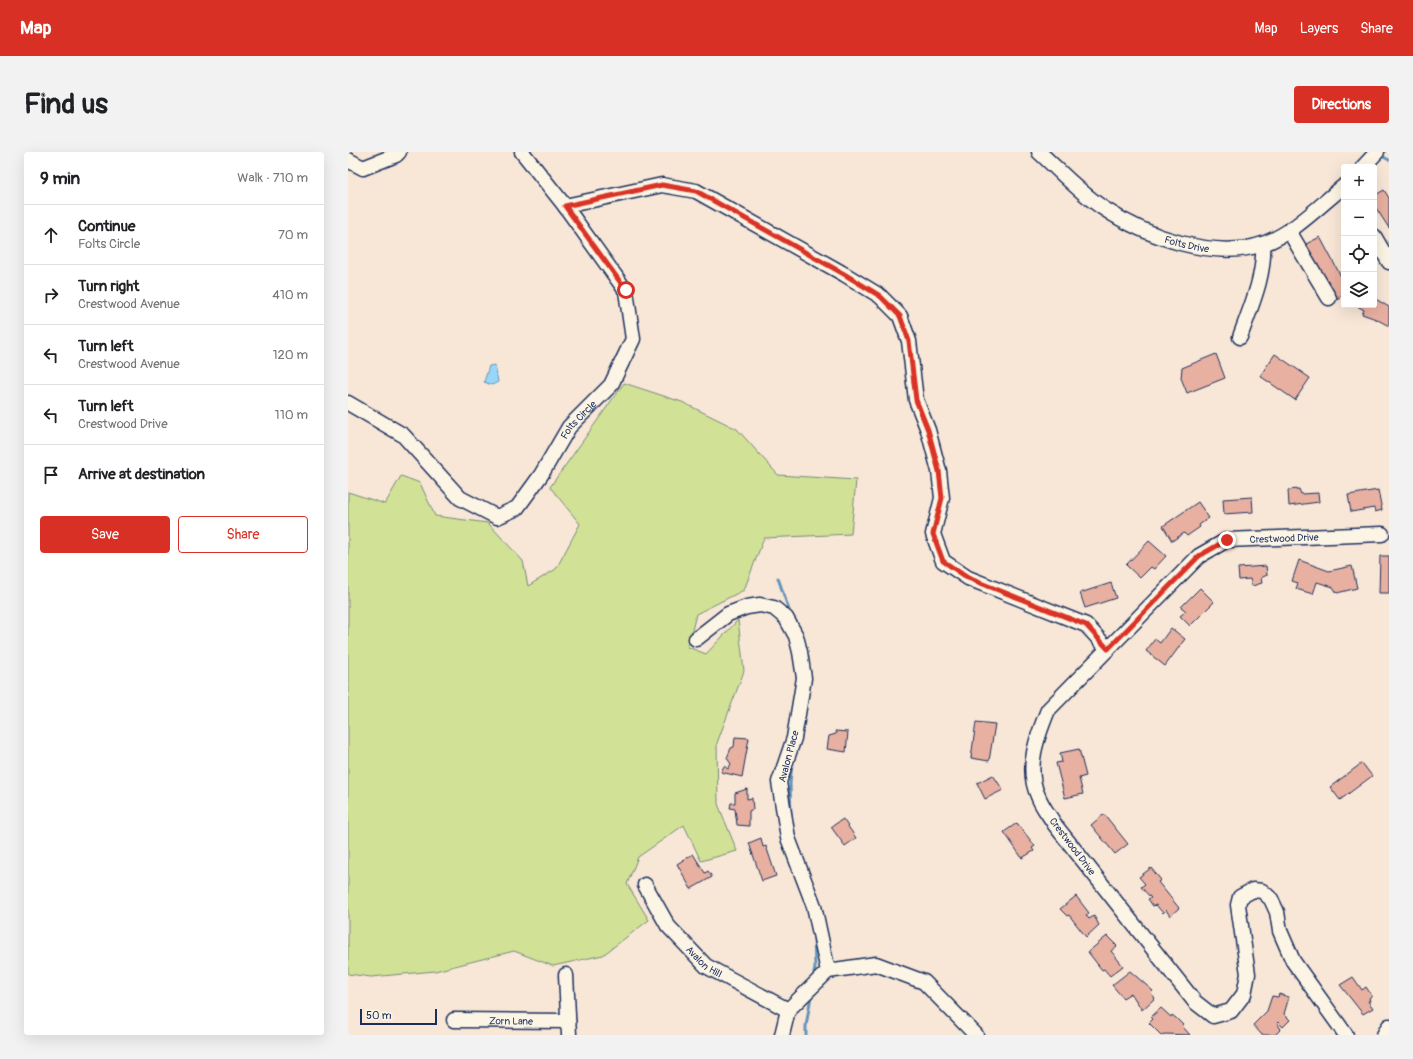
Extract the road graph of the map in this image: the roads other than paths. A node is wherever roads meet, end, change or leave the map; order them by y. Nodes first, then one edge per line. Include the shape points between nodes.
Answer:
1 (399, 152) edge
2 (522, 152) edge
3 (1039, 152) edge
4 (1377, 152) edge
5 (1384, 152) edge
6 (1389, 152) edge
7 (348, 160) edge
8 (1366, 164) edge
9 (1341, 188) edge
10 (565, 206) junction
11 (1289, 231) junction
12 (1377, 241) edge
13 (1263, 244) junction
14 (1389, 262) edge
15 (1329, 298) dead end
16 (1240, 337) dead end
17 (348, 403) edge
18 (1382, 534) dead end
19 (696, 640) dead end
20 (1108, 649) junction
21 (645, 885) dead end
22 (828, 971) junction
23 (566, 975) dead end
24 (788, 1010) junction
25 (454, 1020) dead end
26 (568, 1021) junction
27 (1389, 1026) edge
28 (568, 1035) edge
29 (782, 1035) edge
30 (976, 1035) edge
31 (1346, 1035) edge
32 (1384, 1035) edge

1 - 7 street via 396,156 362,168
2 - 10 street, Folts Circle
3 - 13 street, Folts Drive via 1102,208 1140,228 1214,250 1236,250
4 - 8 street
5 - 6 street
9 - 11 street, Folts Drive
10 - 17 street, Folts Circle via 626,290 633,339 611,386 569,428 541,475 517,508 497,517 460,498 403,435
10 - 20 street via 662,185 696,191 880,296 900,316 909,341 916,400 928,430 939,471 942,498 933,534 943,561 968,578 1086,625
11 - 13 street, Folts Drive
11 - 15 street
12 - 14 street
13 - 16 street via 1264,257 1259,284
18 - 20 street, Crestwood Drive via 1227,540 1199,556
19 - 22 street, Avalon Place via 728,614 760,605 774,608 786,618 796,636 804,678 794,738 779,782 788,838 814,906
20 - 31 street, Crestwood Drive via 1048,710 1036,740 1031,772 1037,796 1048,814 1195,1002 1213,1016 1231,1011 1244,994 1248,974 1238,905 1240,896 1245,893 1253,890 1262,891 1272,899 1280,931 1293,961
21 - 24 street, Avalon Hill via 668,926 706,966
22 - 24 street
22 - 30 street via 876,964 924,982
23 - 26 street
24 - 29 street
25 - 26 street, Zorn Lane
26 - 28 street
27 - 32 street

